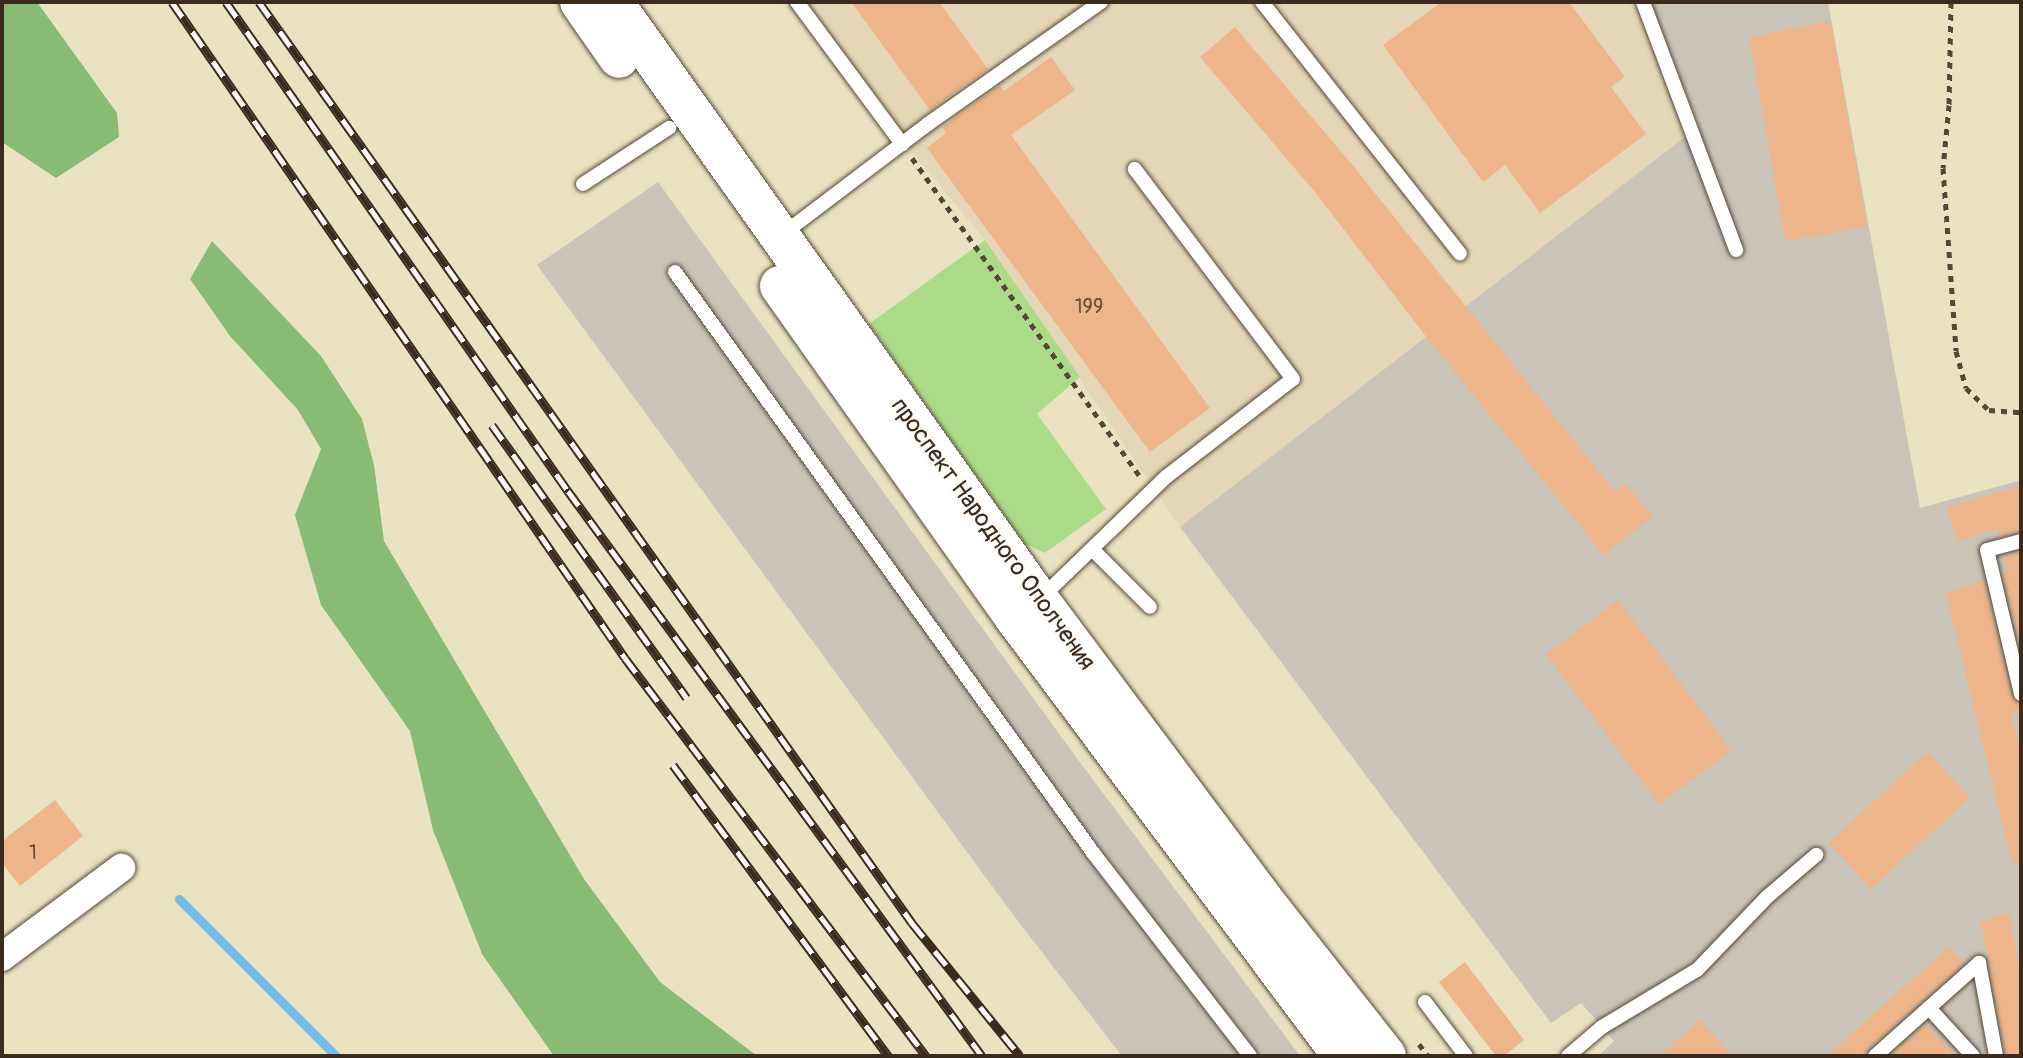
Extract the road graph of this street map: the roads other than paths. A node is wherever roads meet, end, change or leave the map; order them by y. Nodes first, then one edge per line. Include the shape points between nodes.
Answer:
1 (580, 2) edge
2 (613, 2) edge
3 (797, 2) edge
4 (1101, 2) edge
5 (1262, 2) edge
6 (1643, 2) edge
7 (669, 128) junction
8 (902, 144) junction
9 (1135, 169) dead end
10 (583, 184) dead end
11 (779, 237) junction
12 (1736, 250) dead end
13 (1460, 254) dead end
14 (675, 272) dead end
15 (2021, 541) edge
16 (1094, 551) junction
17 (1150, 607) dead end
18 (1027, 609) junction
19 (2021, 694) edge
20 (1816, 855) dead end
21 (121, 868) dead end
22 (2, 957) edge
23 (1425, 1002) dead end
24 (1929, 1008) junction
25 (1250, 1056) edge
26 (1343, 1056) edge
27 (1386, 1056) edge
28 (1466, 1056) edge
29 (1568, 1056) edge
30 (1875, 1056) edge
31 (1973, 1056) edge
32 (1996, 1056) edge

1 - 7 main road, проспект Народного Ополчения
2 - 11 main road, проспект Народного Ополчения
3 - 8 lane
4 - 8 lane
5 - 13 lane
6 - 12 lane
7 - 10 lane
7 - 18 main road, проспект Народного Ополчения
8 - 11 lane
9 - 16 lane via 1293,379 1166,477
11 - 18 main road, проспект Народного Ополчения
14 - 25 lane via 1094,854
15 - 19 lane via 1987,550
16 - 17 lane
16 - 18 lane
18 - 26 main road, проспект Народного Ополчения
18 - 27 main road, проспект Народного Ополчения
20 - 29 lane via 1697,970 1602,1027
21 - 22 street
23 - 28 lane
24 - 30 lane
24 - 31 lane
24 - 32 lane via 1979,963

